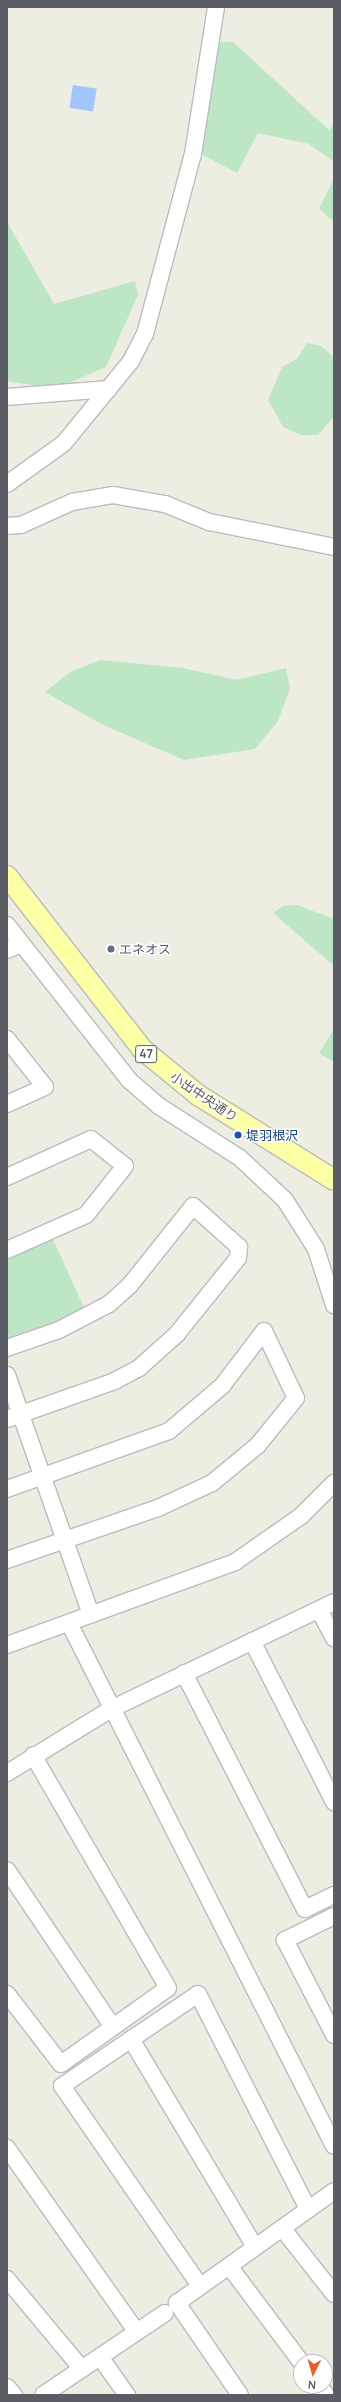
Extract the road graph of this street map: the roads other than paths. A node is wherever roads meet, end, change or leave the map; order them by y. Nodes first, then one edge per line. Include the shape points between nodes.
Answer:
1 (216, 7) edge
2 (109, 390) junction
3 (7, 397) edge
4 (7, 484) edge
5 (7, 526) edge
6 (334, 547) edge
7 (7, 876) edge
8 (7, 925) edge
9 (14, 947) edge
10 (7, 1039) edge
11 (7, 1104) edge
12 (7, 1177) edge
13 (334, 1180) edge
14 (7, 1250) edge
15 (334, 1304) edge
16 (7, 1348) edge
17 (7, 1375) edge
18 (14, 1416) edge
19 (42, 1477) junction
20 (334, 1483) edge
21 (7, 1489) edge
22 (64, 1540) junction
23 (7, 1560) edge
24 (334, 1602) edge
25 (319, 1610) junction
26 (91, 1615) junction
27 (69, 1623) junction
28 (334, 1638) edge
29 (252, 1641) junction
30 (7, 1644) edge
31 (184, 1673) junction
32 (111, 1709) junction
33 (33, 1755) junction
34 (7, 1773) edge
35 (334, 1802) edge
36 (7, 1870) edge
37 (334, 1895) edge
38 (334, 1916) edge
39 (7, 1994) edge
40 (113, 2027) junction
41 (334, 2035) edge
42 (131, 2039) junction
43 (334, 2146) edge
44 (7, 2148) edge
45 (334, 2191) edge
46 (308, 2209) junction
47 (282, 2228) junction
48 (255, 2247) junction
49 (229, 2266) junction
50 (7, 2279) edge
51 (200, 2286) junction
52 (334, 2294) edge
53 (165, 2313) dead end
54 (137, 2332) junction
55 (296, 2354) edge
56 (100, 2357) junction
57 (82, 2369) junction
58 (7, 2387) edge
59 (14, 2395) edge
60 (43, 2395) edge
61 (128, 2395) edge
62 (240, 2395) edge

1 - 2 street via 193,154 151,315 131,361
2 - 3 street
2 - 4 street via 64,444
5 - 6 street via 21,524 72,502 113,495 165,504 209,522
7 - 13 main road, 小出中央通り / 47 via 142,1049 198,1095
8 - 9 street
9 - 15 street via 129,1080 159,1106 240,1158 285,1200 316,1249
10 - 11 street via 45,1087
12 - 14 street via 91,1139 126,1166 86,1215
16 - 18 street via 66,1327 109,1304 130,1285 193,1206 238,1247 238,1258 177,1334 139,1368 115,1380
17 - 18 street
18 - 19 street
19 - 21 street
19 - 22 street
19 - 22 street via 169,1431 222,1386 264,1331 296,1398 258,1445 212,1483 158,1508
20 - 26 street via 301,1516 235,1562
22 - 23 street
22 - 26 street
24 - 25 street
25 - 28 street
25 - 29 street
26 - 27 street
27 - 30 street
27 - 32 street
29 - 31 street
29 - 35 street
31 - 32 street
31 - 37 street via 305,1909
32 - 33 street
32 - 43 street
33 - 34 street
33 - 40 street via 168,1988
36 - 40 street
38 - 41 street via 286,1940
39 - 40 street via 61,2064
42 - 46 street via 198,1994
42 - 48 street
42 - 51 street via 62,2086
44 - 54 street
45 - 46 street
46 - 47 street
47 - 48 street
47 - 52 street
48 - 49 street
49 - 51 street
49 - 55 street
50 - 57 street
51 - 62 street via 177,2303
53 - 54 street
54 - 56 street
56 - 57 street
56 - 61 street
57 - 60 street
58 - 59 street

